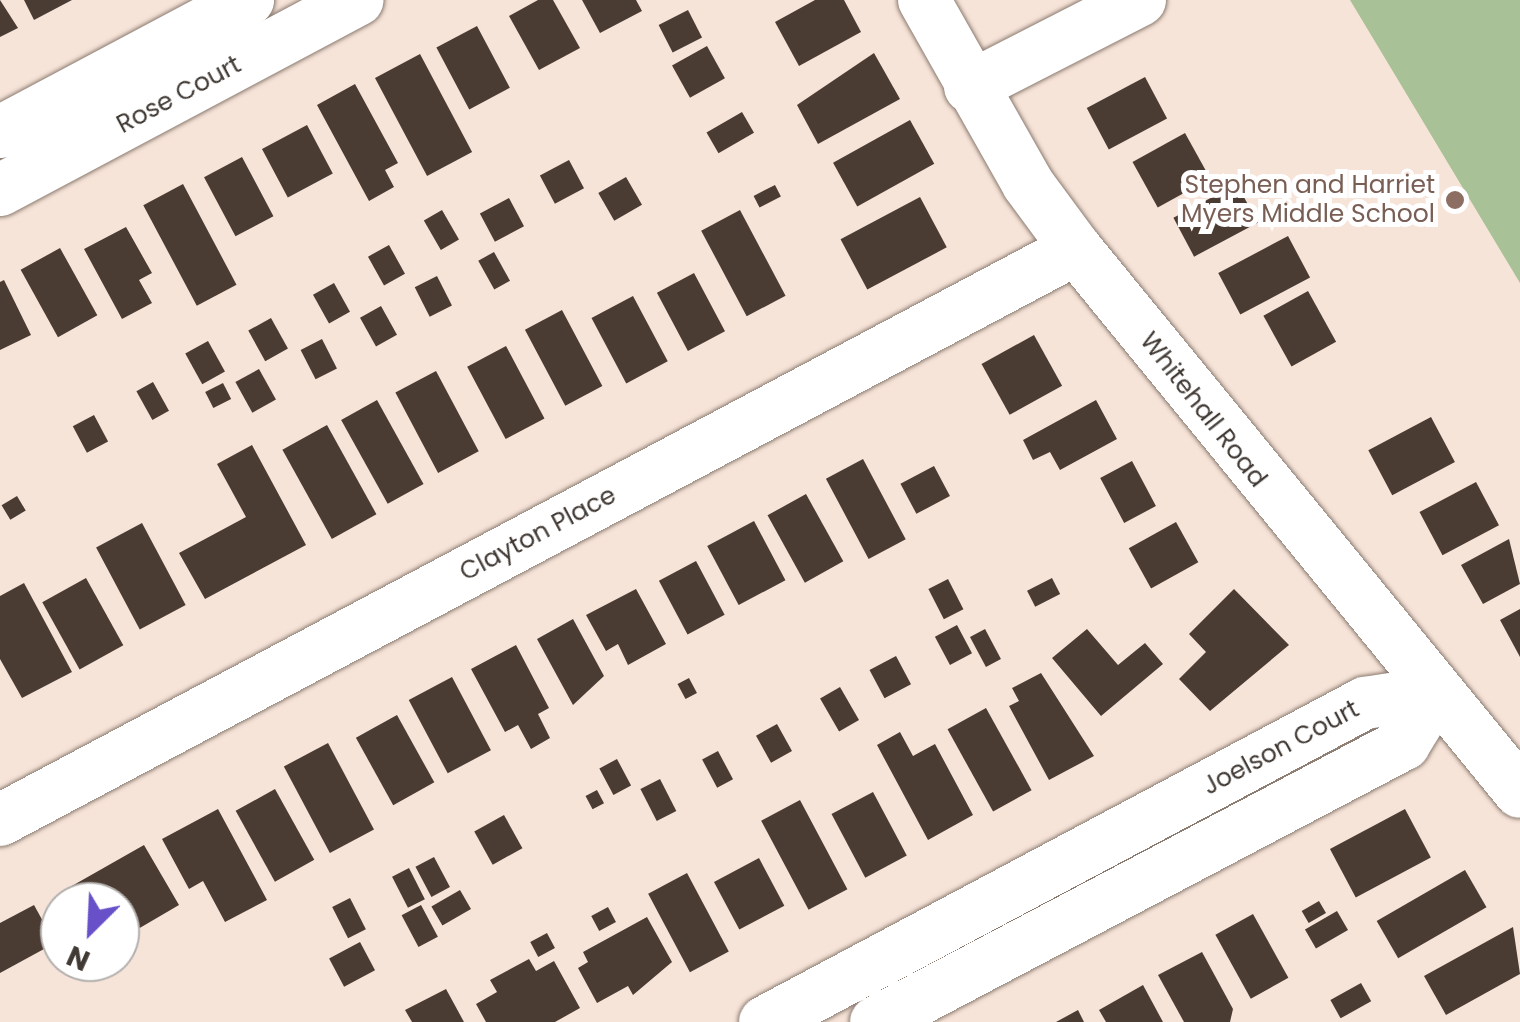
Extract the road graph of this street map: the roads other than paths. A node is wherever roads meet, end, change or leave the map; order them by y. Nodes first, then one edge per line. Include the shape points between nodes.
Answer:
1 (248, 0) edge
2 (358, 0) edge
3 (924, 0) edge
4 (1140, 0) edge
5 (970, 86) junction
6 (0, 132) edge
7 (0, 190) edge
8 (1076, 248) junction
9 (1436, 692) junction
10 (1520, 792) edge
11 (0, 820) edge
12 (1048, 872) junction
13 (1072, 918) junction
14 (765, 1022) edge
15 (876, 1022) edge

1 - 6 street, Rose Court
2 - 7 street, Rose Court
3 - 5 street, Whitehall Road
4 - 5 street
5 - 8 street, Whitehall Road
8 - 9 street, Whitehall Road
8 - 11 street, Clayton Place
9 - 10 street, Whitehall Road
9 - 12 street, Joelson Court via 1365,703
9 - 13 street via 1404,744
12 - 13 street
12 - 14 street, Joelson Court
13 - 15 street

